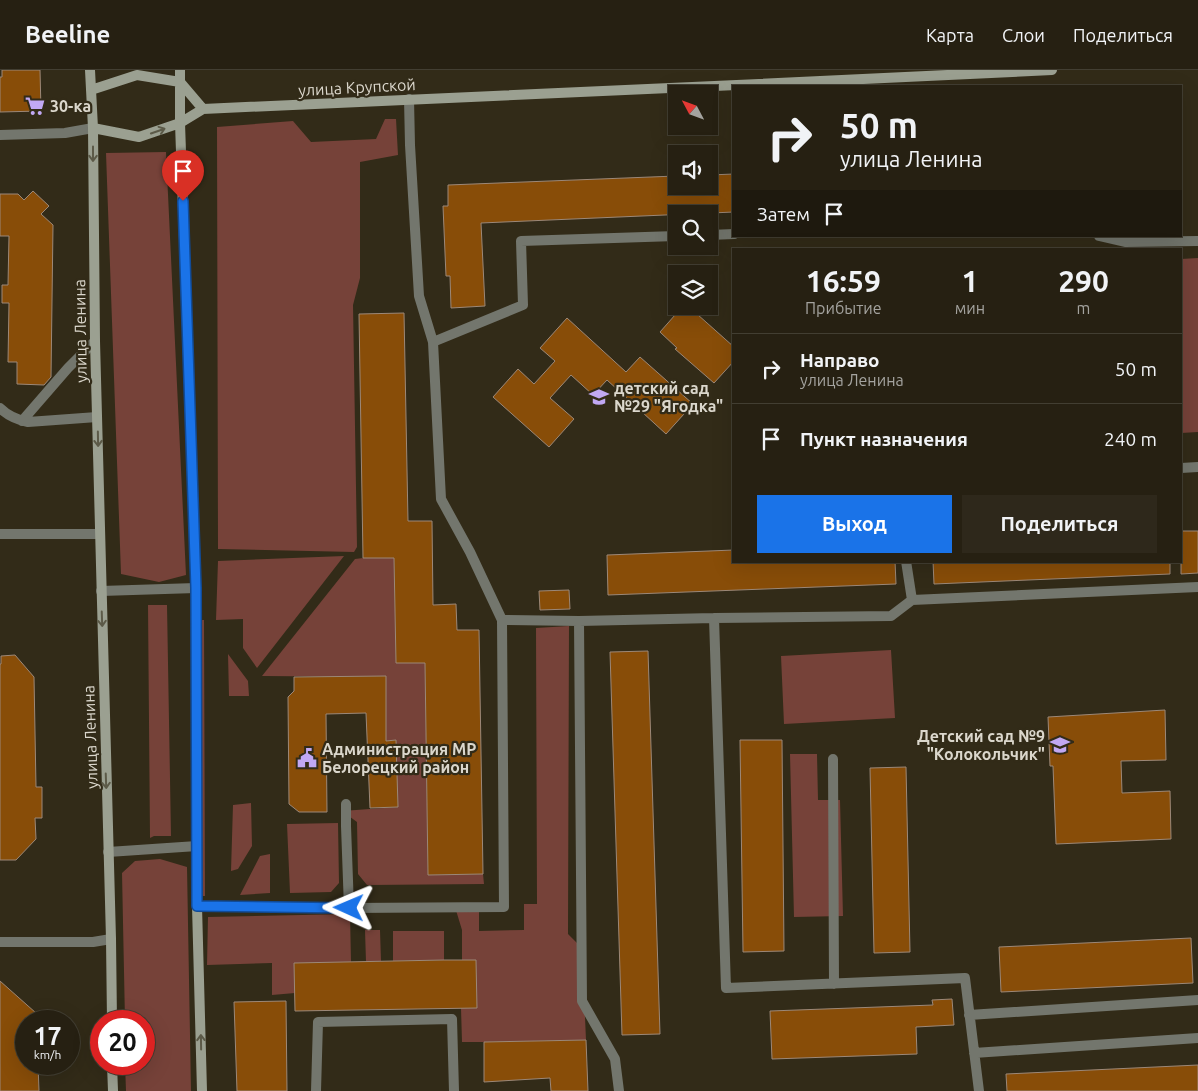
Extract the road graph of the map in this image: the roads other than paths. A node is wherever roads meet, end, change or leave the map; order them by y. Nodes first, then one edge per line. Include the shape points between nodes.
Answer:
1 (90, 70) edge
2 (180, 70) edge
3 (1052, 70) edge
4 (180, 82) junction
5 (759, 85) edge
6 (732, 86) edge
7 (91, 90) junction
8 (409, 100) junction
9 (203, 109) junction
10 (180, 123) junction
11 (93, 128) junction
12 (0, 136) edge
13 (732, 234) edge
14 (718, 235) edge
15 (668, 236) edge
16 (1103, 237) edge
17 (1198, 242) edge
18 (95, 341) junction
19 (433, 342) junction
20 (0, 408) edge
21 (97, 417) junction
22 (22, 421) junction
23 (1198, 467) edge
24 (1182, 468) edge
25 (0, 534) edge
26 (100, 534) junction
27 (906, 563) edge
28 (1198, 587) edge
29 (196, 588) junction
30 (101, 592) junction
31 (912, 600) junction
32 (714, 618) junction
33 (502, 620) junction
34 (579, 621) junction
35 (833, 759) dead end
36 (346, 804) dead end
37 (196, 846) junction
38 (108, 852) junction
39 (197, 906) junction
40 (349, 908) junction
41 (111, 940) junction
42 (0, 942) edge
43 (834, 984) junction
44 (1198, 1000) edge
45 (112, 1010) edge
46 (969, 1015) junction
47 (1198, 1038) edge
48 (974, 1053) junction
49 (112, 1075) edge
50 (113, 1091) edge
51 (202, 1091) edge
52 (316, 1091) edge
53 (454, 1091) edge
54 (620, 1091) edge
55 (979, 1091) edge

1 - 7 main road, улица Ленина
2 - 4 main road
3 - 5 main road, улица Крупской
4 - 7 main road via 137,75
4 - 9 main road
4 - 10 main road
6 - 8 main road, улица Крупской
7 - 11 main road, улица Ленина
8 - 9 main road, улица Крупской
8 - 19 street via 419,296
9 - 10 main road, улица Крупской
11 -> 10 main road, улица Крупской via 139,137
10 - 29 main road
11 - 12 street, улица Крупской via 66,133
11 -> 18 main road, улица Ленина
13 - 14 street
15 - 19 street via 521,240 523,305
16 - 17 street via 1125,242
18 - 21 main road, улица Ленина
18 - 22 street
19 - 33 street via 441,499
20 - 22 street
21 - 22 street
21 -> 26 main road, улица Ленина
23 - 24 street
25 - 26 street
26 - 30 main road, улица Ленина
27 - 31 street
28 - 31 street
29 - 30 street
29 - 37 main road
30 -> 38 main road, улица Ленина
31 - 32 street via 891,616
32 - 34 street
32 - 43 street via 726,988
33 - 34 street
33 - 40 street via 504,907
34 - 54 street via 582,1001 615,1059
35 - 43 street
36 - 40 street
37 - 38 street
37 - 39 main road
38 - 41 main road, улица Ленина
39 - 40 street
51 -> 39 main road
41 - 42 street
41 - 45 main road, улица Ленина
43 - 46 street via 965,978
44 - 46 street
46 - 48 street
47 - 48 street
48 - 55 street
49 - 50 main road
52 - 53 street via 318,1022 452,1019

